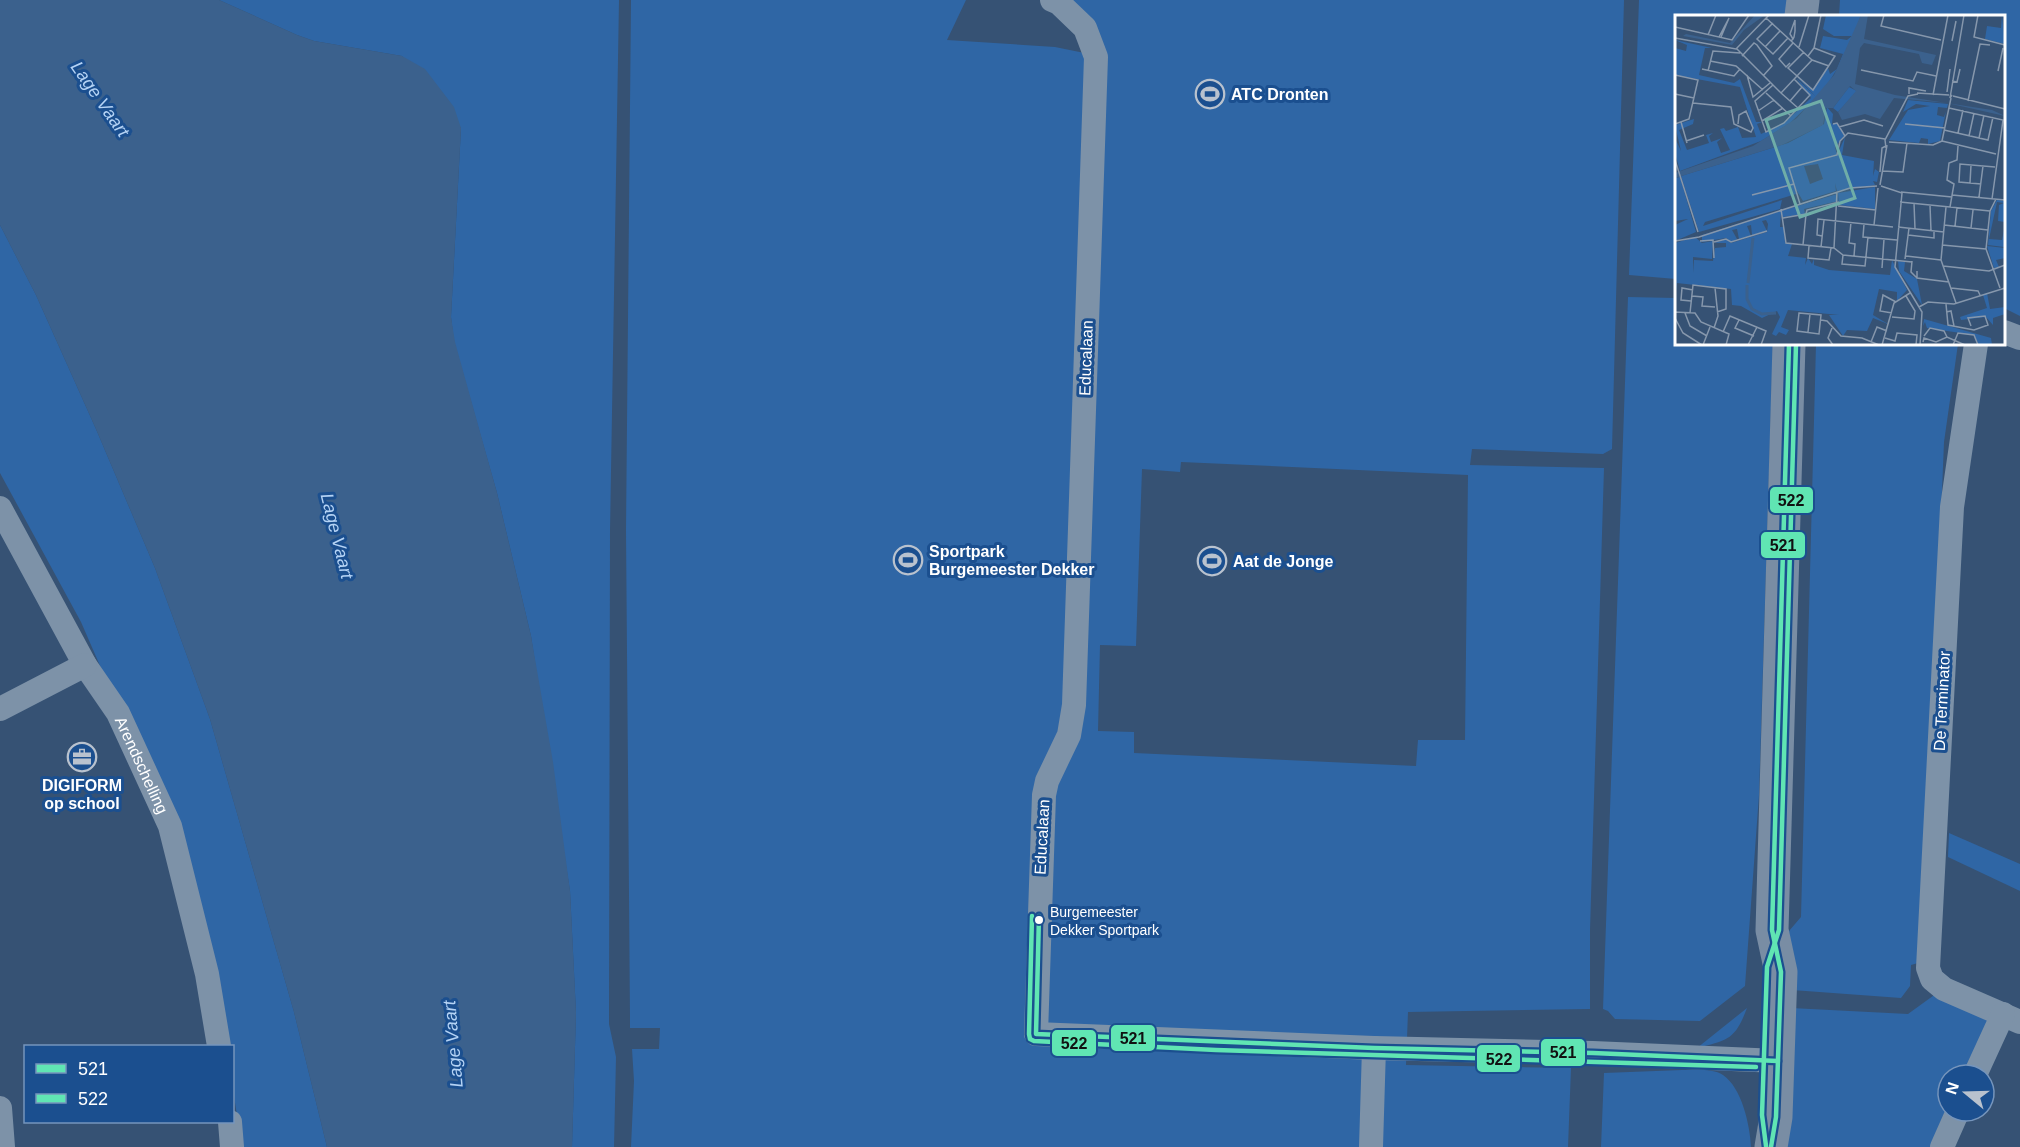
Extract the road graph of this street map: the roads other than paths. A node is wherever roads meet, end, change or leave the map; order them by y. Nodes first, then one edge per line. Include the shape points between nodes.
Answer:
1 (1052, 0) edge
2 (1803, 0) edge
3 (1801, 15) edge
4 (2005, 332) edge
5 (2020, 338) edge
6 (1789, 345) edge
7 (1976, 345) edge
8 (0, 508) edge
9 (85, 665) junction
10 (0, 709) edge
11 (2011, 1018) edge
12 (219, 1045) edge
13 (1374, 1048) junction
14 (1767, 1061) junction
15 (1983, 1063) edge
16 (0, 1108) edge
17 (230, 1123) edge
18 (1953, 1123) edge
19 (3, 1147) edge
20 (232, 1147) edge
21 (1371, 1147) edge
22 (1759, 1147) edge
23 (1771, 1147) edge
24 (1942, 1147) edge

1 - 13 street, Educalaan via 1085,28 1096,57 1074,705 1069,735 1044,795 1036,1034
2 - 3 main road
4 - 5 street
6 - 14 main road via 1772,930 1781,972
7 - 11 street, De Terminator via 1952,507 1928,968 1932,979 1944,988
8 - 9 street, Arendschelling
9 - 10 street
9 - 12 street, Arendschelling via 118,713 170,826 207,974
11 - 15 street
13 - 14 street, Educalaan
13 - 21 street
14 - 22 main road via 1754,1115
14 - 23 main road via 1776,1117
16 - 19 street
17 - 20 street
18 - 24 street

